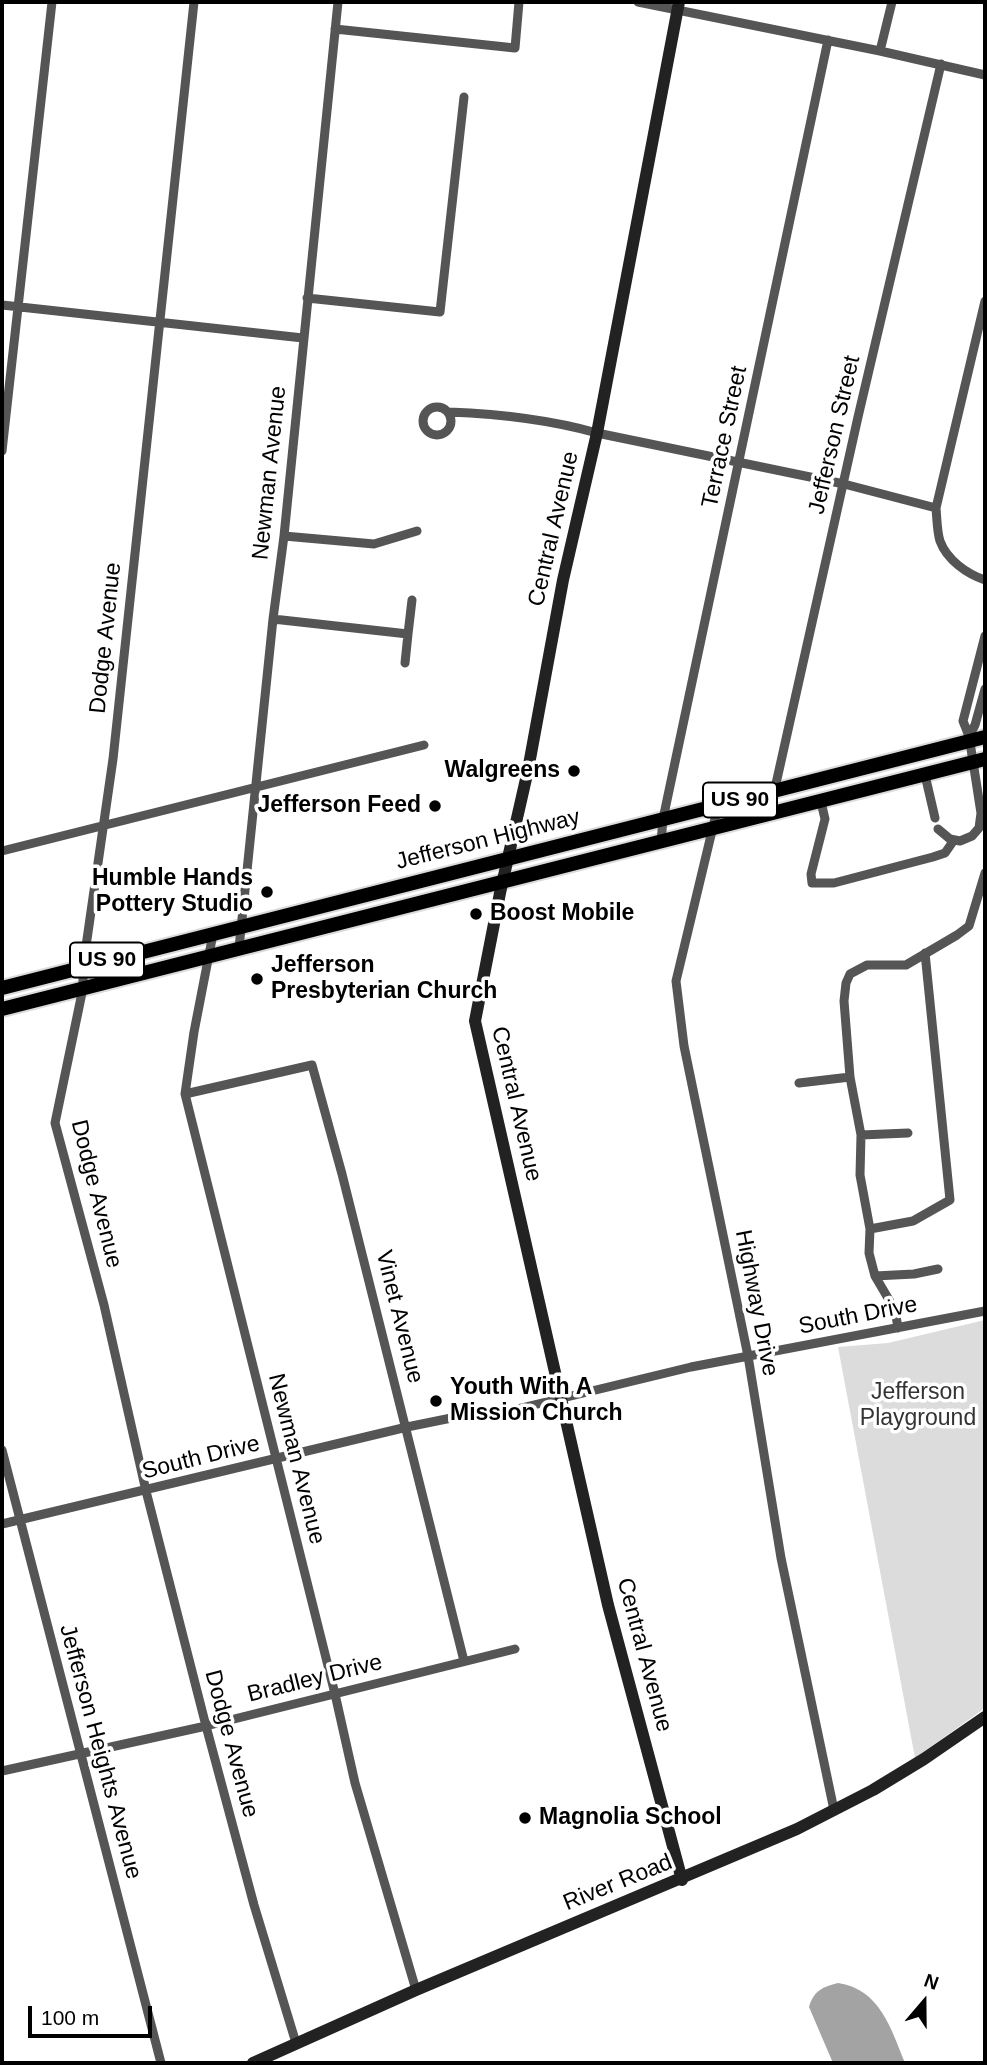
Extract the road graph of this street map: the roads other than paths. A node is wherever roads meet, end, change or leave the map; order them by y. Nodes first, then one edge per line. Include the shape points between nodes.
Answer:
1 (52, 2) edge
2 (194, 2) edge
3 (338, 2) edge
4 (519, 2) edge
5 (638, 2) edge
6 (892, 2) edge
7 (678, 6) edge
8 (335, 29) junction
9 (828, 40) junction
10 (880, 51) junction
11 (941, 64) junction
12 (985, 75) edge
13 (464, 97) dead end
14 (307, 298) junction
15 (985, 301) edge
16 (2, 305) edge
17 (17, 307) junction
18 (160, 323) junction
19 (303, 338) junction
20 (449, 412) dead end
21 (597, 433) junction
22 (2, 452) edge
23 (739, 461) junction
24 (844, 484) junction
25 (936, 508) junction
26 (417, 531) dead end
27 (284, 536) junction
28 (985, 580) edge
29 (412, 600) dead end
30 (273, 619) junction
31 (408, 634) junction
32 (985, 636) edge
33 (405, 663) dead end
34 (985, 689) edge
35 (985, 737) edge
36 (970, 738) junction
37 (424, 745) dead end
38 (979, 761) edge
39 (925, 775) junction
40 (256, 786) junction
41 (774, 792) junction
42 (821, 802) junction
43 (718, 806) junction
44 (769, 815) junction
45 (935, 818) dead end
46 (663, 819) junction
47 (104, 823) junction
48 (714, 828) junction
49 (938, 829) dead end
50 (954, 840) junction
51 (661, 842) junction
52 (2, 851) edge
53 (509, 858) junction
54 (985, 873) edge
55 (503, 882) junction
56 (242, 927) junction
57 (213, 934) junction
58 (239, 948) junction
59 (925, 953) junction
60 (209, 955) junction
61 (83, 967) junction
62 (2, 988) edge
63 (83, 988) junction
64 (2, 1009) edge
65 (850, 1077) junction
66 (799, 1083) dead end
67 (185, 1094) junction
68 (908, 1133) dead end
69 (861, 1135) junction
70 (870, 1230) junction
71 (938, 1269) dead end
72 (875, 1276) junction
73 (985, 1311) edge
74 (898, 1328) junction
75 (748, 1356) junction
76 (561, 1399) junction
77 (407, 1427) junction
78 (2, 1450) edge
79 (276, 1459) junction
80 (146, 1491) junction
81 (19, 1520) junction
82 (2, 1524) edge
83 (515, 1649) dead end
84 (464, 1661) junction
85 (335, 1694) junction
86 (985, 1717) edge
87 (206, 1726) junction
88 (81, 1755) junction
89 (2, 1771) edge
90 (834, 1810) junction
91 (682, 1880) junction
92 (416, 1990) junction
93 (296, 2043) junction
94 (161, 2063) edge
95 (253, 2063) edge

1 - 17 street
2 - 18 street, Dodge Avenue
3 - 8 street, Newman Avenue
4 - 8 street via 515,48
5 - 7 street
6 - 10 street
7 - 9 street
7 - 21 main road, Central Avenue
8 - 14 street, Newman Avenue
9 - 10 street
9 - 23 street, Terrace Street
10 - 11 street
11 - 12 street
11 - 24 street, Jefferson Street
13 - 14 street via 440,313
14 - 19 street, Newman Avenue
15 - 25 street
16 - 17 street
17 - 18 street
17 - 22 street
18 - 19 street
18 - 47 street, Dodge Avenue
19 - 27 street, Newman Avenue
20 - 21 street via 522,416
21 - 23 street
21 - 53 main road, Central Avenue
23 - 24 street
23 - 46 street, Terrace Street
24 - 25 street
24 - 41 street, Jefferson Street
25 - 28 street via 940,541 948,555 974,577
26 - 27 street via 374,544
27 - 30 street, Newman Avenue
29 - 31 street
30 - 31 street
30 - 40 street, Newman Avenue
31 - 33 street
32 - 36 street via 963,721
34 - 36 street
35 - 36 main road, Jefferson Highway / US 90
36 - 38 street
36 - 41 main road, Jefferson Highway / US 90
37 - 40 street
38 - 39 main road, Jefferson Highway / US 90
38 - 50 street via 979,828 972,836
39 - 42 main road, Jefferson Highway / US 90
39 - 45 street
40 - 47 street
40 - 56 street, Newman Avenue
41 - 43 main road, Jefferson Highway / US 90
41 - 44 street, Jefferson Street
42 - 44 main road, Jefferson Highway / US 90
42 - 50 street via 825,819 812,883 834,883 945,853
43 - 46 main road, Jefferson Highway / US 90
43 - 48 street, Highway Drive
44 - 48 main road, Jefferson Highway / US 90
46 - 51 street, Terrace Street
46 - 53 main road, Jefferson Highway / US 90
47 - 52 street
47 - 61 street, Dodge Avenue
48 - 51 main road, Jefferson Highway / US 90
48 - 75 street, Highway Drive via 676,981 684,1046
49 - 50 street
51 - 55 main road, Jefferson Highway / US 90
53 - 55 main road, Central Avenue
53 - 56 main road, Jefferson Highway / US 90
54 - 59 street via 969,926
55 - 58 main road, Jefferson Highway / US 90
55 - 76 main road, Central Avenue via 475,1021
56 - 57 main road, Jefferson Highway / US 90
56 - 58 street, Newman Avenue
57 - 60 street, Newman Avenue
57 - 61 main road, Jefferson Highway / US 90
58 - 60 main road, Jefferson Highway / US 90
59 - 65 street via 906,965 867,965 850,974 845,1001
59 - 70 street via 950,1200 913,1221
60 - 63 main road, Jefferson Highway / US 90
60 - 67 street, Newman Avenue
61 - 62 main road, Jefferson Highway / US 90
61 - 63 street, Dodge Avenue
63 - 64 main road, Jefferson Highway / US 90
63 - 80 street, Dodge Avenue via 55,1123 104,1305
65 - 66 street
65 - 69 street
67 - 77 street, Vinet Avenue via 312,1065
67 - 79 street, Newman Avenue
68 - 69 street
69 - 70 street via 860,1175
70 - 72 street
71 - 72 street
72 - 74 street via 895,1310
73 - 74 street, South Drive
74 - 75 street, South Drive
75 - 76 street, South Drive
75 - 90 street, Highway Drive via 781,1558
76 - 77 street, South Drive
76 - 91 main road, Central Avenue via 624,1671
77 - 79 street, South Drive
77 - 84 street, Vinet Avenue
78 - 81 street, Jefferson Heights Avenue
79 - 80 street, South Drive
79 - 85 street, Newman Avenue
80 - 81 street, South Drive
80 - 87 street, Dodge Avenue
81 - 82 street, South Drive
81 - 88 street, Jefferson Heights Avenue
83 - 84 street, Bradley Drive
84 - 85 street, Bradley Drive
85 - 87 street, Bradley Drive
85 - 92 street, Newman Avenue via 355,1783
86 - 90 main road, River Road via 924,1759
87 - 88 street, Bradley Drive
87 - 93 street, Dodge Avenue
88 - 89 street, Bradley Drive
88 - 94 street, Jefferson Heights Avenue
90 - 91 main road, River Road
91 - 92 main road, River Road
92 - 93 main road, River Road
93 - 95 main road, River Road

